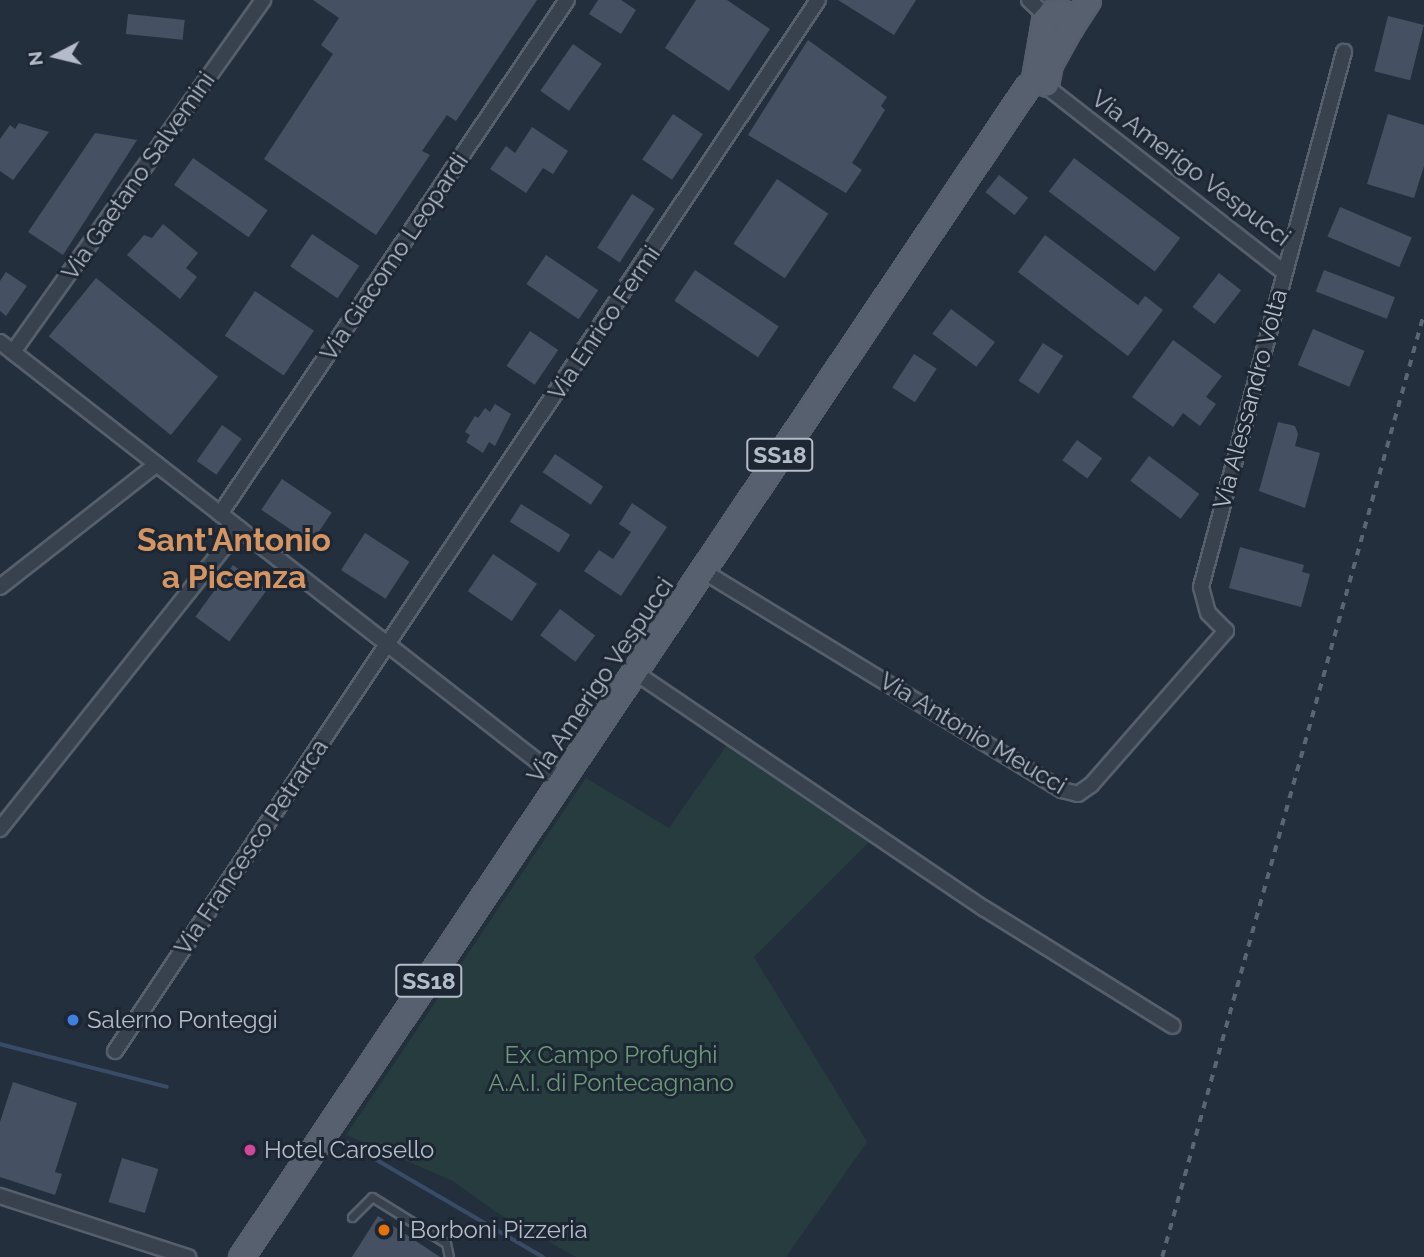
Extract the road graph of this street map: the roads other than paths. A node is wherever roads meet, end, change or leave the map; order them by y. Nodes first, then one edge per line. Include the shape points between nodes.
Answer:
1 (263, 0) edge
2 (567, 0) edge
3 (818, 0) edge
4 (1029, 0) edge
5 (1088, 0) edge
6 (1064, 14) edge
7 (1344, 52) dead end
8 (1040, 88) junction
9 (1284, 272) junction
10 (0, 342) edge
11 (13, 352) junction
12 (157, 464) junction
13 (220, 514) junction
14 (239, 528) junction
15 (703, 571) junction
16 (0, 587) edge
17 (1216, 622) joint
18 (388, 644) junction
19 (636, 673) junction
20 (564, 782) junction
21 (0, 829) edge
22 (1173, 1026) dead end
23 (115, 1051) dead end
24 (0, 1196) edge
25 (352, 1217) dead end
26 (188, 1257) edge
27 (241, 1257) edge
28 (449, 1257) edge

1 - 11 street, Via Gaetano Salvemini
2 - 13 street, Via Giacomo Leopardi
3 - 18 street, Via Enrico Fermi
4 - 6 street
5 - 6 main road, SS18
6 - 8 main road, SS18
7 - 9 street, Via Alessandro Volta
8 - 9 street, Via Amerigo Vespucci
8 - 15 main road, Via Amerigo Vespucci / SS18 via 996,128
9 - 17 street, Via Alessandro Volta via 1201,587 1202,602
10 - 11 street
11 - 12 street
12 - 13 street
12 - 16 street
13 - 14 street
14 - 18 street
14 - 21 street
15 - 17 street, Via Antonio Meucci via 1062,790 1079,794 1159,712 1227,631
15 - 19 main road, Via Amerigo Vespucci / SS18
18 - 20 street
18 - 23 street, Via Francesco Petrarca
19 - 20 main road, Via Amerigo Vespucci / SS18
19 - 22 street via 985,909
20 - 27 main road, Via Amerigo Vespucci / SS18
24 - 26 street
25 - 28 lane via 372,1197 446,1243

